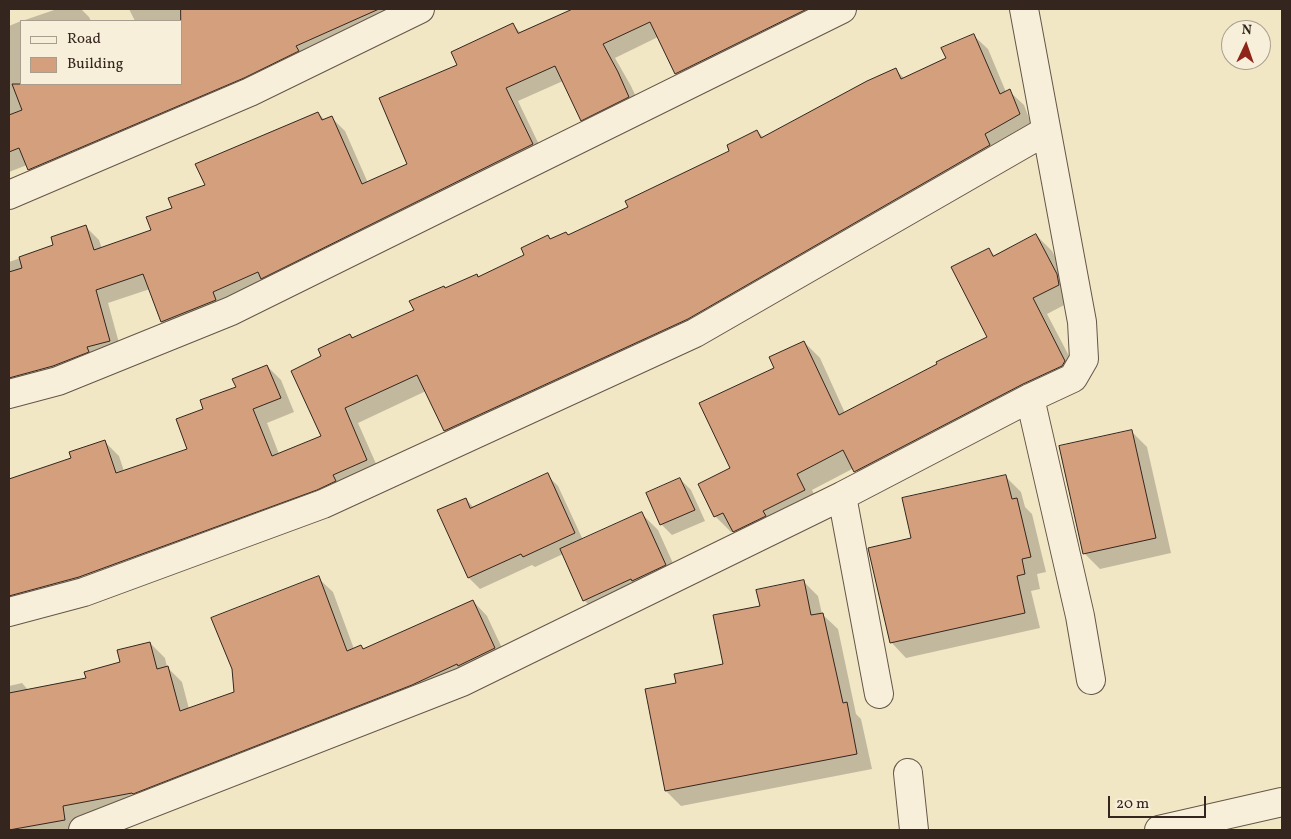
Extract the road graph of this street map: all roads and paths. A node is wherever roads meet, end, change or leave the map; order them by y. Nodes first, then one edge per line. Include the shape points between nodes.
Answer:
1 (420, 9) edge
2 (842, 9) edge
3 (1024, 9) edge
4 (1046, 131) junction
5 (9, 195) edge
6 (9, 394) edge
7 (1030, 398) junction
8 (842, 496) junction
9 (9, 612) edge
10 (1091, 680) dead end
11 (879, 694) dead end
12 (908, 773) dead end
13 (1282, 802) edge
14 (83, 830) edge
15 (914, 830) edge
16 (1159, 830) edge

1 - 5 street via 250,92
2 - 6 street via 231,311 58,381
3 - 4 street
4 - 7 street via 1082,322 1084,359 1073,378
4 - 9 street via 695,333 323,504 84,592
7 - 8 street
7 - 10 street via 1080,616
8 - 11 street
8 - 14 street via 462,682
12 - 15 street
13 - 16 street

